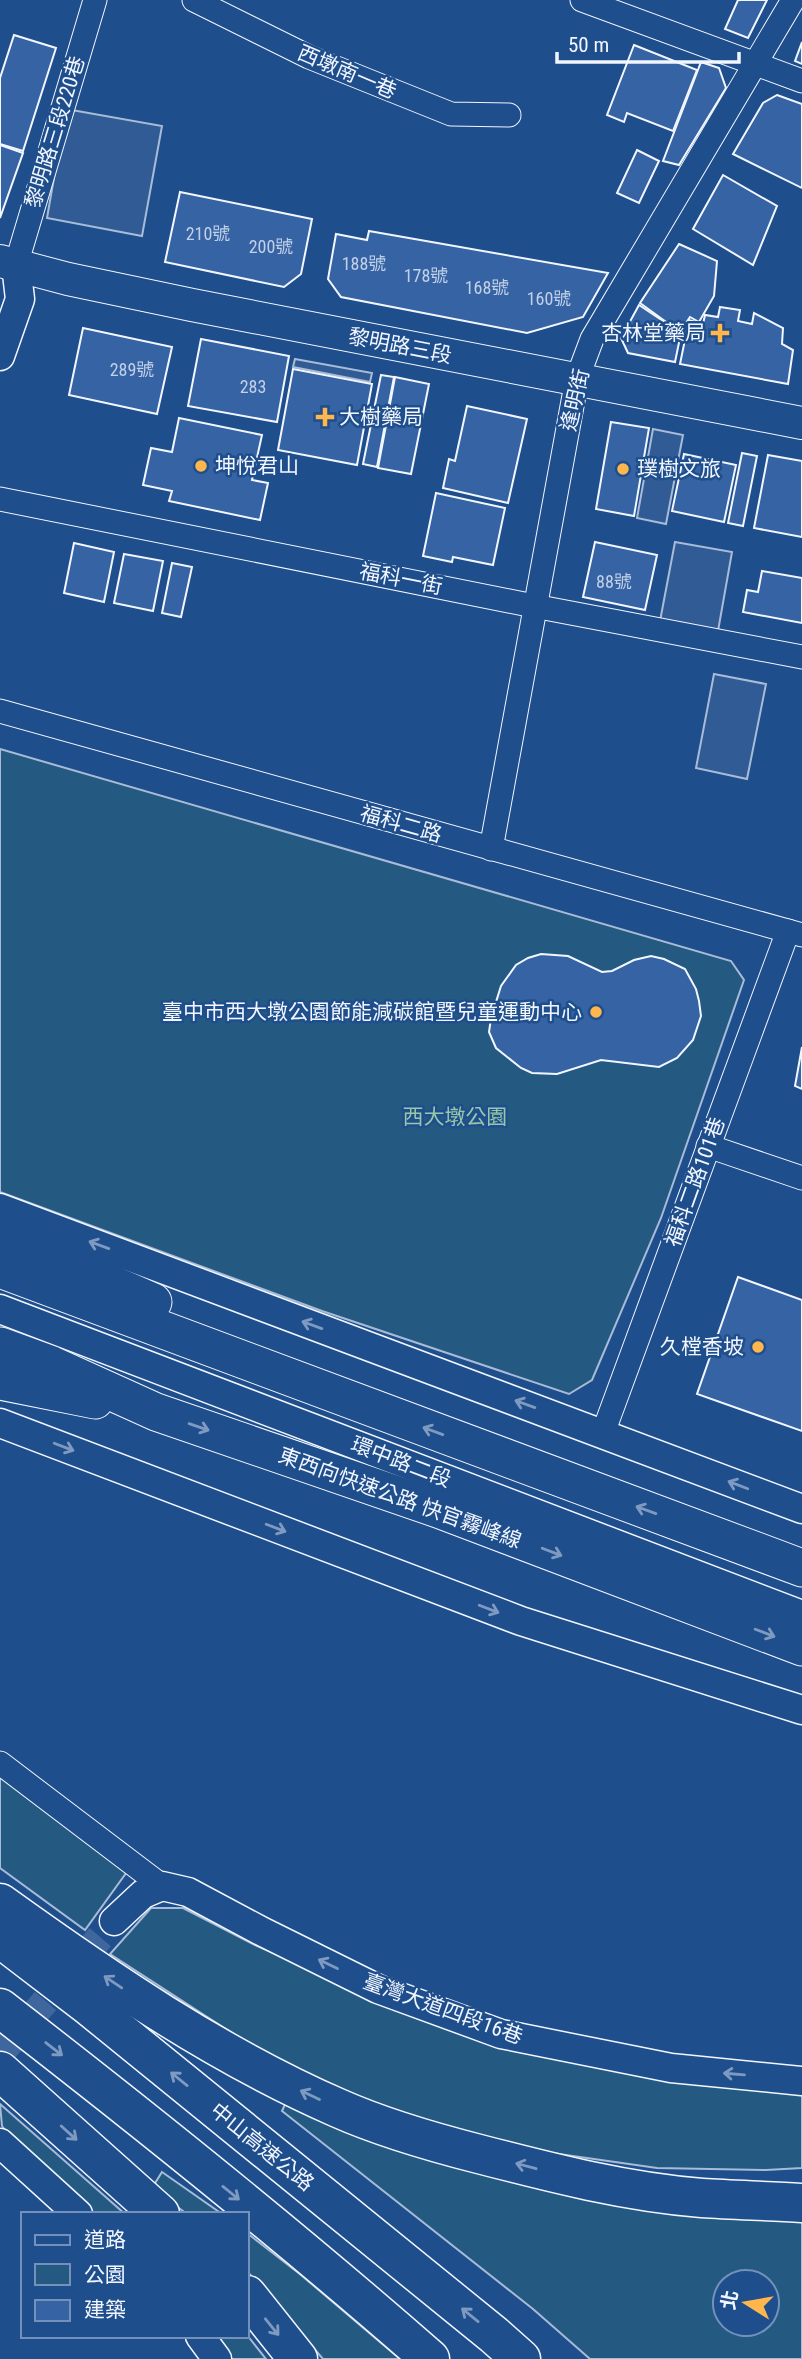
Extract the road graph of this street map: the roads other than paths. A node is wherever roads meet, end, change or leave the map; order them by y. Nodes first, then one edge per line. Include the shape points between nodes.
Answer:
1 (95, 0) edge
2 (194, 0) edge
3 (582, 0) edge
4 (793, 0) edge
5 (755, 64) junction
6 (802, 81) edge
7 (509, 115) dead end
8 (5, 268) edge
9 (0, 356) edge
10 (577, 379) junction
11 (802, 423) edge
12 (0, 499) edge
13 (534, 606) junction
14 (802, 657) edge
15 (0, 711) edge
16 (491, 849) junction
17 (795, 933) edge
18 (708, 1146) junction
19 (802, 1178) edge
20 (0, 1208) edge
21 (0, 1235) edge
22 (0, 1269) edge
23 (0, 1292) edge
24 (0, 1309) edge
25 (0, 1346) edge
26 (0, 1381) edge
27 (358, 1403) junction
28 (156, 1412) junction
29 (0, 1423) edge
30 (603, 1433) junction
31 (802, 1509) edge
32 (802, 1568) edge
33 (802, 1594) edge
34 (802, 1615) edge
35 (802, 1647) edge
36 (802, 1710) edge
37 (0, 1763) edge
38 (162, 1886) junction
39 (0, 1903) edge
40 (114, 1921) tunnel mouth
41 (0, 1938) edge
42 (0, 2008) edge
43 (0, 2071) edge
44 (802, 2081) edge
45 (0, 2143) edge
46 (592, 2181) junction
47 (802, 2182) edge
48 (802, 2203) edge
49 (76, 2212) edge
50 (158, 2212) edge
51 (248, 2296) edge
52 (201, 2338) edge
53 (217, 2359) edge
54 (298, 2359) edge
55 (430, 2359) edge
56 (521, 2359) edge

1 - 8 street, 黎明路三段220巷
2 - 7 street, 西墩南一巷 via 309,57 451,114
3 - 5 street
4 - 5 street, 逢明街
5 - 6 street
5 - 10 street, 逢明街 via 592,339
8 - 9 street via 20,299
8 - 10 main road, 黎明路三段
10 - 11 main road, 黎明路三段
10 - 13 street, 逢明街
12 - 13 street, 福科一街
13 - 14 street, 福科一街
13 - 16 street, 逢明街
15 - 16 street, 福科二路
16 - 17 street, 福科二路
17 - 18 street, 福科二路101巷
18 - 19 street
18 - 30 street, 福科二路101巷
30 -> 20 street
21 - 27 highway via 197,1321
22 - 27 highway
23 - 33 street, 環中路二段
24 - 34 street, 環中路二段
25 - 28 highway, 東西向快速公路 快官霧峰線
26 - 28 highway
32 -> 27 highway
28 -> 35 highway, 東西向快速公路 快官霧峰線 via 439,1510
29 -> 36 street via 521,1621
31 -> 30 street
37 - 38 street
38 - 40 street via 143,1894
44 -> 38 street, 臺灣大道四段16巷 via 671,2068 501,2034 378,1989 188,1892
46 -> 39 highway via 436,2143 289,2086 118,1986
56 -> 41 highway, 中山高速公路
42 -> 55 highway
43 -> 50 highway
45 - 49 street
46 - 47 highway
46 - 48 highway via 699,2198
51 -> 54 highway
52 - 53 street

